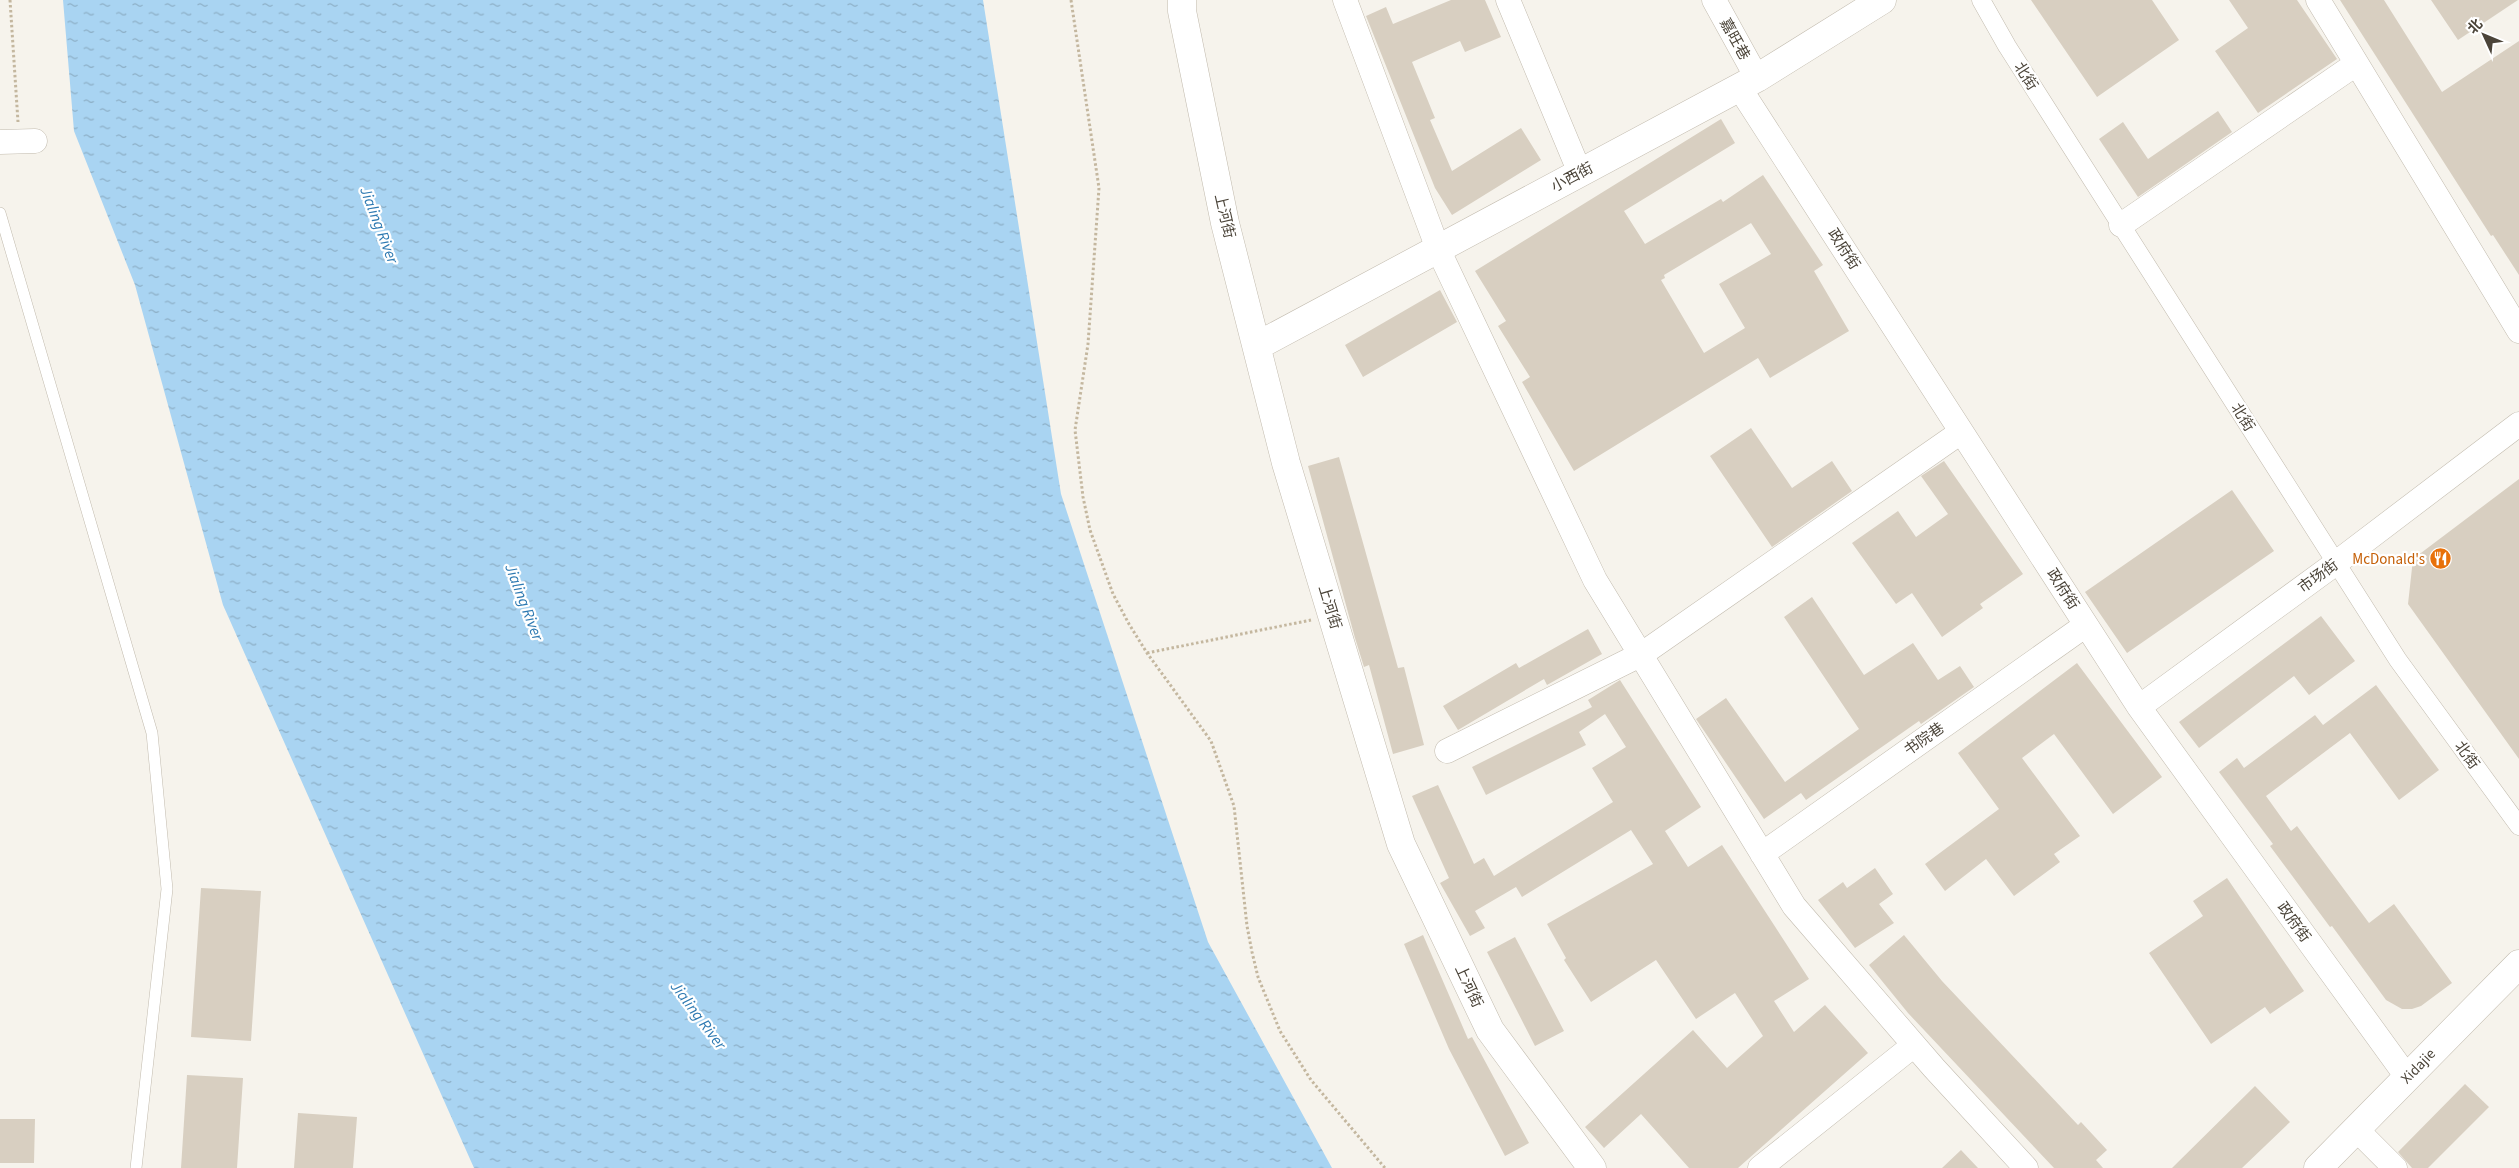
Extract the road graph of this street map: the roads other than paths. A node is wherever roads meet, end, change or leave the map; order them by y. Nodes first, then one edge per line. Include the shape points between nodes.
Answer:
1 (1182, 0) edge
2 (1345, 0) edge
3 (1508, 0) edge
4 (1714, 0) edge
5 (1882, 0) edge
6 (1981, 0) edge
7 (2318, 0) edge
8 (2356, 64) junction
9 (1748, 83) junction
10 (1580, 173) junction
11 (0, 213) edge
12 (2121, 225) junction
13 (1438, 249) junction
14 (2519, 331) edge
15 (1257, 346) junction
16 (2519, 424) edge
17 (1961, 432) junction
18 (2336, 563) junction
19 (2086, 625) junction
20 (1642, 654) junction
21 (2139, 707) junction
22 (1447, 751) dead end
23 (2519, 826) edge
24 (1762, 854) junction
25 (2519, 964) edge
26 (1914, 1044) junction
27 (2407, 1077) junction
28 (2357, 1130) junction
29 (136, 1168) edge
30 (1592, 1168) edge
31 (1760, 1168) edge
32 (2026, 1168) edge
33 (2318, 1168) edge
34 (2395, 1168) edge

1 - 15 street, 上河街 via 1225,223
2 - 13 street
3 - 10 street
4 - 9 street, 嘉旺巷
5 - 9 street, 小西街
6 - 12 street, 北街
7 - 8 street
8 - 12 street
8 - 14 street
9 - 10 street, 小西街
9 - 17 street, 政府街
10 - 13 street, 小西街
11 - 29 lane via 152,733 167,889
12 - 18 street, 北街
13 - 15 street, 小西街
13 - 20 street via 1595,580
15 - 30 street, 上河街 via 1286,462 1401,844 1490,1030
16 - 18 street, 市场街
17 - 19 street, 政府街
17 - 20 street
18 - 21 street, 市场街
18 - 23 street, 北街 via 2398,660
19 - 21 street, 政府街
19 - 24 street, 书院巷
20 - 22 street
20 - 24 street
21 - 27 street, 政府街
24 - 26 street via 1794,906
25 - 27 street, Xidajie
26 - 31 street
26 - 32 street
27 - 28 street, Xidajie
28 - 33 street, Xidajie
28 - 34 street

